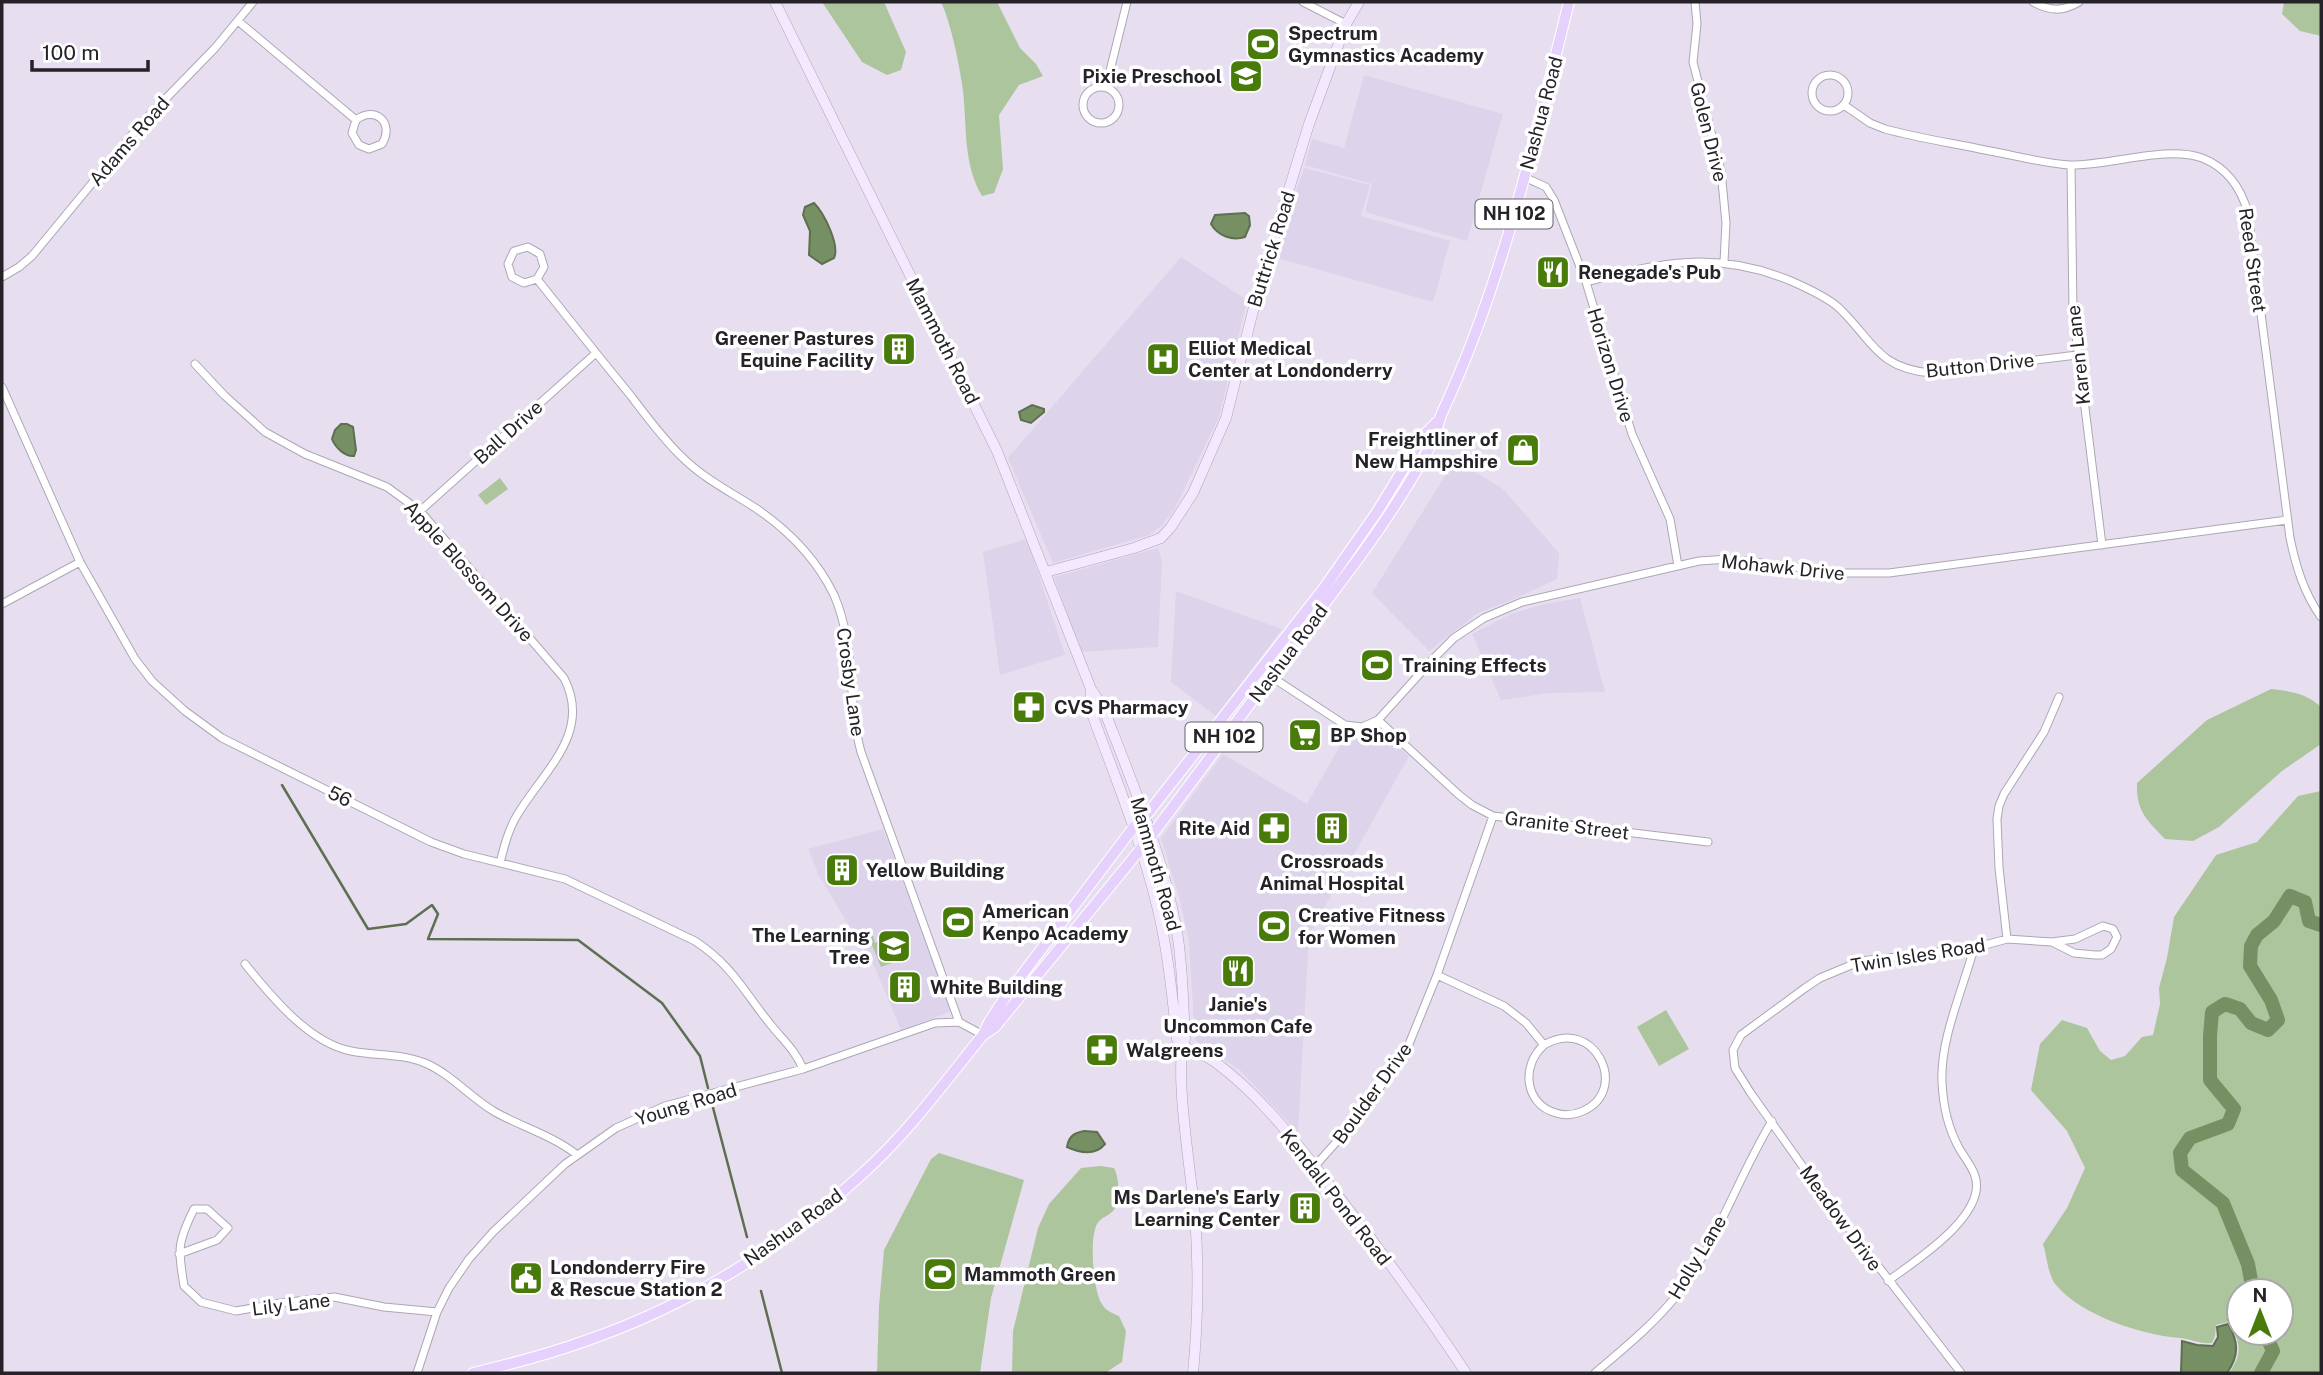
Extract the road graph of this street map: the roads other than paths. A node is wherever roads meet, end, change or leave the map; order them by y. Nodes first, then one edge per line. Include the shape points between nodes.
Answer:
1 (253, 2) edge
2 (775, 2) edge
3 (1127, 2) edge
4 (1304, 2) edge
5 (1359, 2) edge
6 (1569, 2) edge
7 (1695, 2) edge
8 (2033, 2) edge
9 (2079, 2) edge
10 (238, 21) junction
11 (1346, 24) junction
12 (1106, 87) junction
13 (1844, 105) junction
14 (356, 120) junction
15 (2071, 165) junction
16 (1524, 177) junction
17 (1724, 262) junction
18 (2, 277) edge
19 (537, 279) junction
20 (1586, 282) junction
21 (596, 353) junction
22 (2077, 355) junction
23 (195, 364) dead end
24 (2, 387) edge
25 (1439, 420) junction
26 (421, 511) junction
27 (2287, 520) junction
28 (2102, 545) junction
29 (80, 562) junction
30 (1678, 566) junction
31 (1046, 572) junction
32 (2, 604) edge
33 (2321, 617) edge
34 (1261, 669) junction
35 (1271, 677) junction
36 (1091, 689) junction
37 (2059, 697) dead end
38 (1378, 720) junction
39 (1493, 816) junction
40 (1146, 817) junction
41 (1133, 828) junction
42 (1152, 835) junction
43 (1708, 842) dead end
44 (1140, 849) junction
45 (500, 863) junction
46 (2007, 939) junction
47 (2052, 942) junction
48 (1974, 948) junction
49 (245, 964) dead end
50 (1437, 975) junction
51 (959, 1022) junction
52 (984, 1035) junction
53 (1544, 1045) junction
54 (1182, 1047) junction
55 (1733, 1055) joint
56 (803, 1069) junction
57 (1772, 1121) junction
58 (576, 1154) junction
59 (1315, 1167) junction
60 (179, 1254) junction
61 (1888, 1281) junction
62 (437, 1312) junction
63 (416, 1373) edge
64 (473, 1373) edge
65 (1193, 1373) edge
66 (1466, 1373) edge
67 (1595, 1373) edge
68 (1961, 1373) edge

1 - 10 street, Adams Road
2 - 31 main road, Mammoth Road via 978,410
3 - 12 street
4 - 11 street
5 - 11 main road, Buttrick Road
6 - 16 main road, Nashua Road / NH 102
7 - 17 street, Golen Drive via 1693,62 1723,188
8 - 9 street via 2052,10
10 - 14 street
10 - 18 street, Adams Road via 140,125 32,256
11 - 31 main road, Buttrick Road via 1259,287 1226,418 1193,493 1161,538
12 - 12 street via 1118,99 1119,110 1107,122 1095,122 1085,114 1083,102 1088,91
13 - 13 street, Reed Street via 1848,93 1840,79 1829,75 1815,83 1812,98 1819,107 1830,111
13 - 15 street, Reed Street via 1870,123 1893,131
14 - 14 street via 352,133 359,145 372,149 382,144 387,129 381,119 370,114
15 - 22 street, Karen Lane
15 - 27 street, Reed Street via 2186,155 2219,166 2238,186 2248,214
16 - 20 street, Horizon Drive via 1550,193
16 - 25 main road, Nashua Road / NH 102 via 1475,338
17 - 20 street, Button Drive via 1669,264
17 - 22 street, Button Drive via 1783,278 1823,297 1841,310 1881,356 1913,371 1931,373
19 - 19 street via 544,267 540,254 528,247 514,251 508,264 512,277 524,283
19 - 21 street, Crosby Lane
20 - 30 street, Horizon Drive via 1632,434 1670,519
21 - 26 street, Ball Drive
21 - 51 street, Crosby Lane via 683,459 785,532 811,557 828,584 846,632 861,752
22 - 28 street, Karen Lane
23 - 26 street, Apple Blossom Drive via 265,432 305,454 387,487
24 - 29 street, 56
25 - 34 main road, Nashua Road / NH 102 via 1424,435 1324,588
25 - 35 main road, Nashua Road / NH 102 via 1434,439 1388,518
26 - 45 street, Apple Blossom Drive via 559,670 571,695 567,739 512,824
27 - 28 street, Mohawk Drive
27 - 33 street, Reed Street via 2298,574
28 - 30 street, Mohawk Drive via 1871,574 1729,559
29 - 32 street
29 - 45 street, 56 via 140,667 164,694 200,722 254,754 431,842
30 - 38 street, Mohawk Drive via 1522,602 1484,618 1454,638
31 - 36 main road, Mammoth Road
34 - 35 street
34 - 40 main road, Nashua Road / NH 102
35 - 38 street via 1345,725 1362,727
35 - 42 main road, Nashua Road / NH 102
36 - 40 main road, Mammoth Road via 1103,707
36 - 41 main road, Mammoth Road via 1091,711
37 - 46 street via 2044,732 1999,806 1999,868
38 - 39 street, Granite Street via 1458,794
39 - 43 street, Granite Street
39 - 50 street, Boulder Drive
40 - 41 main road, Nashua Road / NH 102
40 - 42 main road, Mammoth Road
41 - 44 main road, Mammoth Road
41 - 52 main road, Nashua Road / NH 102 via 1006,996
42 - 44 main road, Nashua Road / NH 102
42 - 54 main road, Mammoth Road via 1181,961
44 - 52 main road, Nashua Road / NH 102
44 - 54 main road, Mammoth Road via 1157,904 1177,1039
45 - 56 street, 56 via 582,886 710,951 735,975
46 - 47 street, Twin Isles Road
46 - 48 street, Twin Isles Road
47 - 47 street, Twin Isles Road via 2074,953 2095,956 2111,949 2117,937 2113,929 2103,926 2076,939
48 - 55 street, Twin Isles Road via 1844,967 1755,1023 1741,1035
48 - 61 street via 1946,1045 1942,1080 1946,1116 1977,1188 1959,1223
49 - 58 street via 324,1042 429,1065 494,1111
50 - 53 street via 1504,1006
50 - 59 street, Boulder Drive via 1403,1055
51 - 52 street
51 - 56 street, Young Road via 935,1023
52 - 64 main road, Nashua Road / NH 102 via 881,1156 829,1204 770,1248 652,1315 584,1342
53 - 53 street via 1528,1073 1531,1092 1555,1113 1568,1115 1592,1105 1605,1078 1599,1055 1573,1038
54 - 59 main road, Kendall Pond Road via 1226,1071
54 - 65 main road, Mammoth Road via 1197,1252
55 - 57 street, Meadow Drive via 1739,1077
56 - 58 street, Young Road via 649,1112
57 - 61 street, Meadow Drive
57 - 67 street, Holly Lane via 1678,1294
58 - 62 street, Young Road via 469,1259
59 - 66 main road, Kendall Pond Road
60 - 60 street, Lily Lane via 181,1234 194,1209 207,1209 228,1228 217,1240
60 - 62 street, Lily Lane via 184,1286 201,1302 236,1311 334,1297
61 - 68 street, Meadow Drive
62 - 63 street, Young Road

